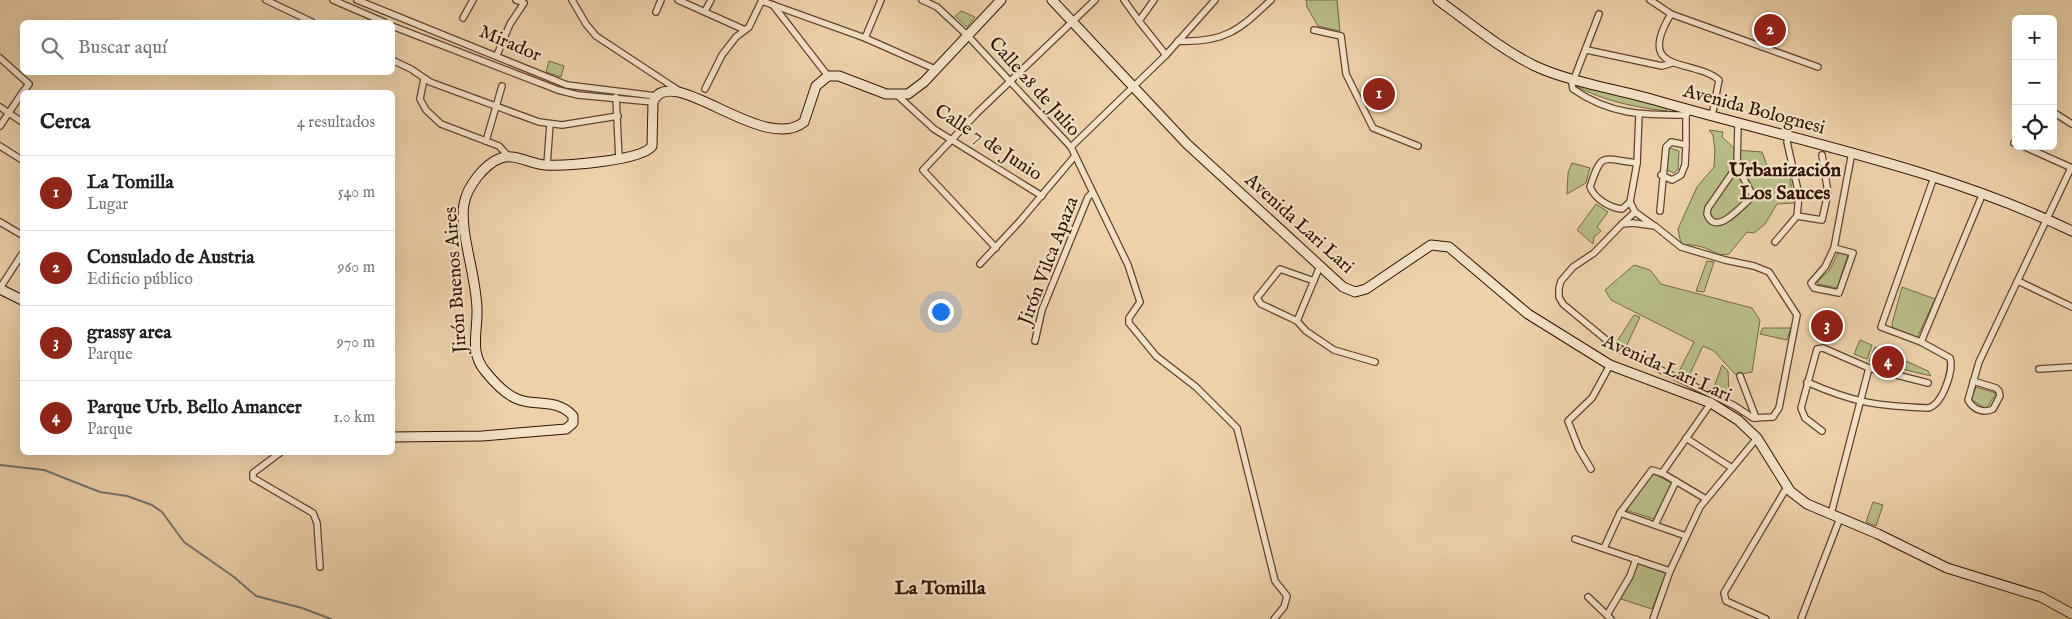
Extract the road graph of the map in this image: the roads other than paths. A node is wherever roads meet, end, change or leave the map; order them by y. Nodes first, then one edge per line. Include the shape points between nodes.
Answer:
1 (266, 0) edge
2 (333, 0) edge
3 (357, 0) edge
4 (473, 0) edge
5 (516, 0) edge
6 (572, 0) edge
7 (661, 0) edge
8 (678, 0) edge
9 (710, 0) edge
10 (762, 0) edge
11 (881, 0) edge
12 (922, 0) edge
13 (1001, 0) edge
14 (1052, 0) edge
15 (1095, 0) edge
16 (1124, 0) edge
17 (1154, 0) edge
18 (1215, 0) edge
19 (1271, 0) edge
20 (1438, 0) edge
21 (1650, 0) edge
22 (371, 3) edge
23 (773, 5) junction
24 (706, 11) junction
25 (656, 12) dead end
26 (1599, 14) dead end
27 (1671, 14) junction
28 (463, 18) dead end
29 (308, 20) edge
30 (379, 20) edge
31 (1139, 21) junction
32 (1073, 22) junction
33 (395, 27) edge
34 (745, 30) junction
35 (1314, 30) dead end
36 (967, 35) junction
37 (865, 38) junction
38 (1178, 41) junction
39 (1587, 50) junction
40 (496, 55) junction
41 (1166, 55) junction
42 (0, 58) edge
43 (395, 61) edge
44 (1672, 63) junction
45 (1818, 67) dead end
46 (934, 69) junction
47 (828, 76) junction
48 (1574, 78) junction
49 (424, 79) junction
50 (1010, 81) junction
51 (502, 86) dead end
52 (1135, 86) junction
53 (706, 89) dead end
54 (25, 90) edge
55 (682, 92) junction
56 (616, 95) junction
57 (897, 96) junction
58 (20, 97) edge
59 (654, 99) junction
60 (0, 107) edge
61 (495, 107) junction
62 (9, 113) junction
63 (1688, 113) junction
64 (1639, 115) junction
65 (2057, 115) edge
66 (618, 116) junction
67 (1712, 116) junction
68 (20, 121) edge
69 (550, 124) junction
70 (1738, 124) junction
71 (2072, 124) edge
72 (0, 126) edge
73 (1789, 136) junction
74 (952, 140) junction
75 (486, 141) junction
76 (1686, 145) junction
77 (0, 146) edge
78 (1418, 146) dead end
79 (1071, 147) junction
80 (2032, 150) edge
81 (1852, 152) junction
82 (1822, 155) dead end
83 (508, 156) junction
84 (1074, 156) junction
85 (20, 159) edge
86 (619, 159) junction
87 (1636, 163) junction
88 (547, 165) junction
89 (1737, 166) junction
90 (2071, 168) edge
91 (1662, 175) junction
92 (1934, 178) junction
93 (1092, 193) junction
94 (1983, 193) junction
95 (1042, 196) junction
96 (1630, 202) junction
97 (1660, 211) dead end
98 (1635, 212) junction
99 (1798, 216) junction
100 (2047, 219) junction
101 (0, 222) edge
102 (1622, 224) junction
103 (1655, 226) junction
104 (2072, 231) edge
105 (20, 234) edge
106 (1775, 242) dead end
107 (996, 248) junction
108 (1834, 248) junction
109 (20, 257) edge
110 (980, 264) dead end
111 (1320, 266) junction
112 (1314, 281) junction
113 (2018, 281) junction
114 (0, 288) edge
115 (20, 299) edge
116 (2072, 307) edge
117 (1297, 321) junction
118 (1035, 341) dead end
119 (1921, 342) junction
120 (1375, 362) dead end
121 (1610, 365) junction
122 (2072, 367) edge
123 (1869, 368) junction
124 (2039, 369) dead end
125 (1740, 376) dead end
126 (1973, 381) junction
127 (1807, 382) junction
128 (1928, 383) dead end
129 (1860, 402) junction
130 (1711, 403) junction
131 (1745, 413) junction
132 (1756, 418) junction
133 (1738, 420) junction
134 (1822, 431) dead end
135 (395, 437) edge
136 (1686, 438) junction
137 (1757, 438) junction
138 (277, 455) edge
139 (1732, 468) junction
140 (1591, 469) dead end
141 (1662, 473) junction
142 (1676, 481) junction
143 (1787, 487) junction
144 (1706, 499) junction
145 (1620, 513) junction
146 (1831, 514) junction
147 (1840, 518) junction
148 (1655, 525) junction
149 (1686, 536) junction
150 (1576, 539) dead end
151 (1604, 548) junction
152 (1636, 559) junction
153 (320, 567) dead end
154 (1670, 571) junction
155 (1588, 597) dead end
156 (2072, 614) edge
157 (1609, 617) edge
158 (1274, 619) edge
159 (1653, 619) edge
160 (1766, 619) edge
161 (1801, 619) edge

1 - 29 street
2 - 30 street
3 - 22 street, Mirador
4 - 28 street
5 - 40 street via 524,3
6 - 55 street via 596,36
7 - 25 street
8 - 24 street
9 - 24 street
10 - 23 street
10 - 34 street
11 - 37 street
12 - 36 street, Calle 28 de Julio via 937,7
13 - 36 street
14 - 32 street, Avenida Lari Lari
15 - 32 street
16 - 31 street
17 - 31 street
18 - 38 street
19 - 38 street via 1230,35
20 - 48 street, Avenida Bolognesi via 1513,54 1546,70
21 - 27 street
22 - 40 street, Mirador
23 - 37 street
23 - 47 street
24 - 34 street
26 - 39 street
27 - 44 street via 1658,39 1661,52
27 - 45 street
31 - 41 street
32 - 50 street
32 - 52 street, Avenida Lari Lari
33 - 56 street, Mirador via 558,90 578,95
34 - 53 street via 722,55
35 - 78 street via 1341,36 1346,74 1373,128
36 - 46 street
36 - 50 street, Calle 28 de Julio
37 - 46 street
38 - 41 street
39 - 44 street via 1662,66
39 - 48 street
40 - 56 street, Mirador via 567,85
41 - 52 street
42 - 54 street via 29,84
43 - 49 street
44 - 67 street via 1713,75 1719,80
46 - 57 street via 918,88
47 - 55 street via 816,86 806,120 783,130 762,127
47 - 57 street via 836,75 876,92
48 - 63 street, Avenida Bolognesi
48 - 64 street via 1573,89 1589,101
49 - 61 street
49 - 75 street via 420,99 426,110 442,124
50 - 74 street
50 - 79 street, Calle 28 de Julio
51 - 61 street
52 - 79 street
52 - 111 street, Avenida Lari Lari via 1187,144
55 - 59 street via 668,90
56 - 59 street, Mirador
56 - 66 street
57 - 74 street, Calle 7 de Junio via 934,129
58 - 62 street
59 - 86 street via 652,146 639,155
60 - 62 street
61 - 69 street
61 - 75 street
62 - 68 street
62 - 72 street
63 - 64 street
63 - 67 street, Avenida Bolognesi
63 - 76 street
64 - 87 street
65 - 71 street
66 - 69 street
66 - 86 street
67 - 70 street, Avenida Bolognesi
69 - 88 street
70 - 73 street, Avenida Bolognesi
70 - 89 street
73 - 81 street, Avenida Bolognesi
73 - 99 street via 1800,195
74 - 95 street, Calle 7 de Junio
74 - 107 street via 923,170
75 - 83 street via 499,146
76 - 91 street via 1671,142 1666,147
76 - 91 street via 1682,175 1672,180
77 - 85 street
79 - 84 street, Calle 28 de Julio
80 - 90 street
81 - 92 street, Avenida Bolognesi
81 - 108 street
82 - 99 street via 1828,193 1822,220
83 - 88 street
83 - 135 street, Jirón Buenos Aires via 497,159 477,178 464,205 477,301 476,355 485,372 513,397 562,407 573,416 573,424 566,429 488,436
84 - 93 street, Calle 28 de Julio
84 - 95 street
86 - 88 street
87 - 96 street
87 - 96 street via 1603,159 1598,162 1590,187 1593,194 1613,208 1622,209
89 - 89 street via 1753,196 1724,222 1717,224 1707,214 1708,208
90 - 100 street
91 - 97 street
92 - 94 street, Avenida Bolognesi
92 - 119 street via 1881,327
93 - 118 street, Jirón Vilca Apaza via 1042,310
93 - 158 street, Calle 28 de Julio via 1128,266 1140,302 1129,323 1156,356 1196,387 1237,428 1276,581 1287,596 1284,608
94 - 100 street, Avenida Bolognesi
94 - 119 street
95 - 107 street
96 - 98 street
98 - 102 street
98 - 103 street
99 - 106 street
100 - 104 street, Avenida Bolognesi
100 - 113 street
101 - 105 street
102 - 103 street
102 - 131 street via 1561,281 1558,288 1563,304 1616,348
103 - 132 street via 1681,246 1769,272 1797,315 1779,408 1773,416
107 - 110 street
108 - 108 street via 1853,252 1839,293 1814,288 1811,282 1825,268
109 - 114 street
111 - 112 street
111 - 121 street, Avenida Lari Lari via 1343,287 1355,292 1366,289 1432,244 1449,247 1528,314
112 - 117 street
112 - 117 street via 1280,269 1257,298 1261,304
113 - 116 street
113 - 126 street
114 - 115 street
117 - 120 street via 1334,350
119 - 129 street via 1951,362 1943,395 1935,406 1880,406
121 - 130 street, Avenida Lari Lari
121 - 140 street via 1592,398 1568,421
122 - 124 street
123 - 127 street via 1820,348 1815,351
123 - 128 street
123 - 129 street
125 - 132 street
126 - 126 street via 1999,391 2000,396 1993,409 1984,412 1970,403 1968,397
127 - 129 street
127 - 134 street via 1802,412
129 - 146 street
130 - 133 street, Avenida Lari Lari
130 - 136 street
131 - 132 street
131 - 133 street
133 - 137 street, Avenida Lari Lari
136 - 139 street
136 - 141 street
137 - 139 street
137 - 143 street, Avenida Lari Lari
138 - 153 street via 254,473 253,478 312,513 317,523
139 - 144 street
141 - 142 street
141 - 145 street via 1650,471
142 - 144 street
142 - 148 street
143 - 146 street, Avenida Lari Lari via 1807,504
143 - 160 street via 1724,593 1726,601
144 - 149 street
145 - 148 street
145 - 151 street
146 - 147 street, Avenida Lari Lari
147 - 156 street, Avenida Lari Lari via 1947,568 2041,597
147 - 161 street
148 - 149 street
149 - 154 street
150 - 151 street
151 - 152 street
152 - 154 street
152 - 157 street
154 - 159 street
155 - 157 street

